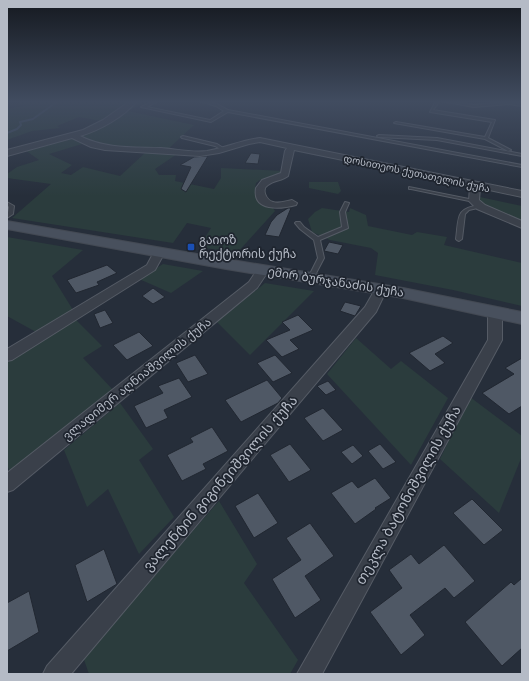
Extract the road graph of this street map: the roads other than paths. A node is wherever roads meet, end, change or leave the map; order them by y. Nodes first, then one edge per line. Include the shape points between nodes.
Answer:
1 (81, 133) edge
2 (344, 133) edge
3 (455, 133) edge
4 (488, 133) edge
5 (351, 134) junction
6 (74, 136) junction
7 (183, 137) dead end
8 (486, 138) junction
9 (292, 147) junction
10 (223, 149) junction
11 (7, 153) edge
12 (516, 154) junction
13 (522, 155) edge
14 (522, 166) edge
15 (475, 185) junction
16 (411, 188) dead end
17 (522, 194) edge
18 (7, 203) edge
19 (292, 203) dead end
20 (347, 203) dead end
21 (477, 203) junction
22 (7, 216) edge
23 (298, 223) dead end
24 (522, 225) edge
25 (7, 226) edge
26 (317, 239) junction
27 (459, 239) dead end
28 (159, 252) junction
29 (263, 270) junction
30 (310, 278) junction
31 (381, 289) junction
32 (495, 312) junction
33 (522, 318) edge
34 (7, 356) edge
35 (7, 484) edge
36 (55, 674) edge
37 (309, 674) edge

1 - 6 street
2 - 5 lane
3 - 8 lane
4 - 8 lane
5 - 12 lane via 437,139
5 - 14 lane
6 - 10 street, დოსითეოს ქუთათელის ქუჩა via 86,142 122,150 195,153
6 - 11 street
7 - 10 lane
8 - 12 lane
9 - 10 street, დოსითეოს ქუთათელის ქუჩა via 260,140
9 - 15 street, დოსითეოს ქუთათელის ქუჩა
9 - 19 street via 289,151 286,174 280,179 263,183 259,194 269,205
12 - 13 lane
15 - 17 street, დოსითეოს ქუთათელის ქუჩა
15 - 21 street
16 - 21 lane
18 - 22 lane via 12,206
20 - 26 lane via 342,214 345,228
21 - 24 street
21 - 27 lane via 464,210
23 - 26 lane
25 - 28 street, ემირ ბურჯანაძის ქუჩა
26 - 30 lane via 321,258
28 - 29 street, ემირ ბურჯანაძის ქუჩა
28 - 34 street via 151,267
29 - 30 street, ემირ ბურჯანაძის ქუჩა
29 - 35 street, ვლადიმერ აღნიაშვილის ქუჩა via 253,285
30 - 31 street, ემირ ბურჯანაძის ქუჩა
31 - 32 street, ემირ ბურჯანაძის ქუჩა
31 - 36 street, ვალენტინ გიგინეიშვილის ქუჩა via 371,309
32 - 33 street, ემირ ბურჯანაძის ქუჩა
32 - 37 street, თეკლა ბატონიშვილის ქუჩა via 495,340

